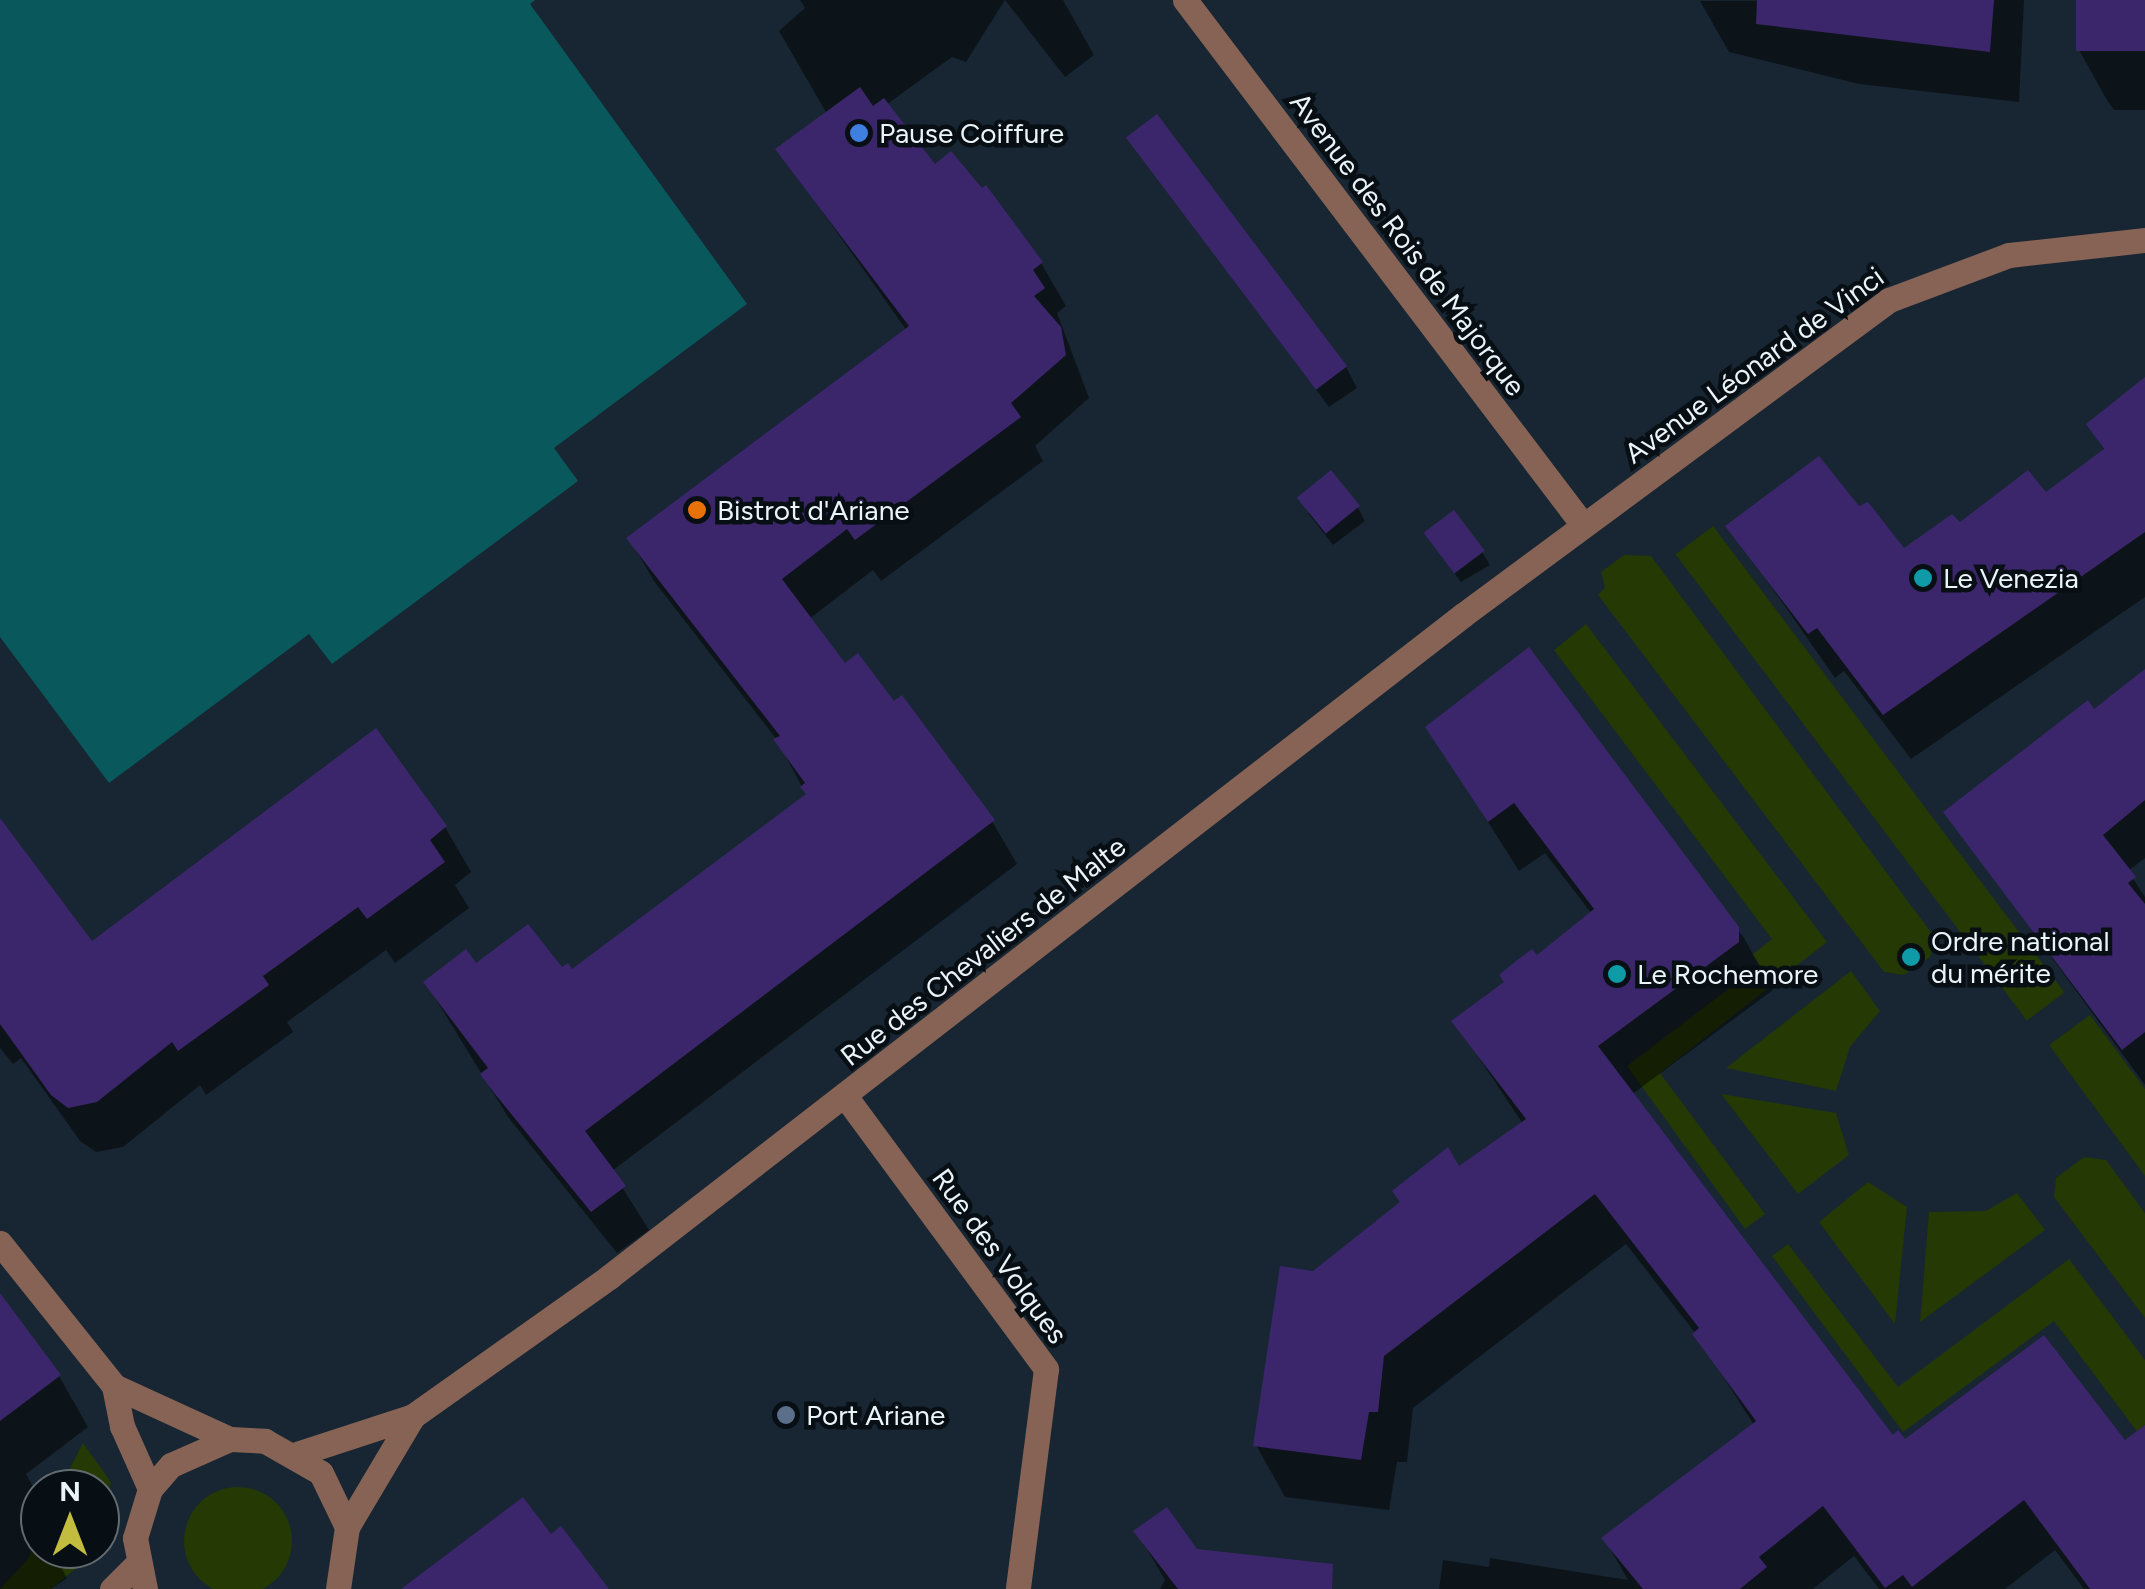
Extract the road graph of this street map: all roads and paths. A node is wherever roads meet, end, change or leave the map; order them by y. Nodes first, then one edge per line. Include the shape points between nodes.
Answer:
1 (1185, 0) edge
2 (2145, 240) edge
3 (1583, 525) junction
4 (845, 1096) junction
5 (0, 1242) edge
6 (114, 1386) junction
7 (414, 1416) junction
8 (230, 1440) junction
9 (297, 1454) junction
10 (150, 1489) junction
11 (347, 1527) junction
12 (137, 1564) junction
13 (112, 1589) edge
14 (145, 1589) edge
15 (338, 1589) edge
16 (1018, 1589) edge

1 - 3 street, Avenue des Rois de Majorque
2 - 3 street, Avenue Léonard de Vinci via 2010,255 1888,300
3 - 4 street, Rue des Chevaliers de Malte
4 - 7 street, Rue des Chevaliers de Malte
4 - 16 street, Rue des Volques via 1046,1369
5 - 6 street
6 - 8 street
6 - 10 street via 122,1426
7 - 9 street
7 - 11 street
8 - 9 street via 265,1441
8 - 10 street via 171,1465
9 - 11 street via 320,1473
10 - 12 street via 137,1526
11 - 15 street
12 - 13 street
12 - 14 street

